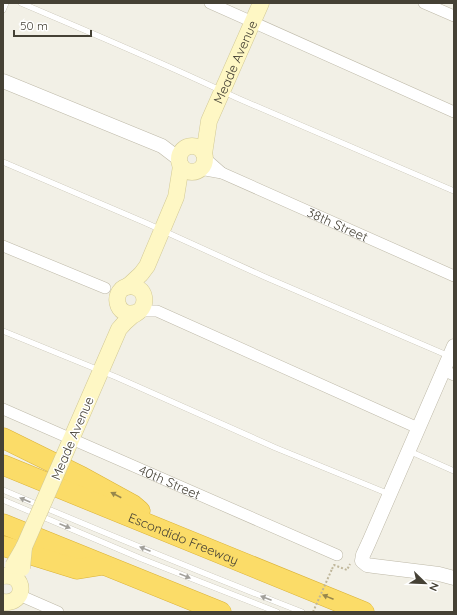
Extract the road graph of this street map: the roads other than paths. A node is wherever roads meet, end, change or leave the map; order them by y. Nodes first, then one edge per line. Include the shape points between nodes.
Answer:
1 (6, 3) edge
2 (21, 3) edge
3 (210, 3) edge
4 (261, 3) edge
5 (424, 3) edge
6 (3, 10) edge
7 (454, 16) edge
8 (253, 22) junction
9 (3, 81) edge
10 (222, 91) junction
11 (454, 112) edge
12 (193, 159) junction
13 (3, 162) edge
14 (454, 191) edge
15 (162, 231) junction
16 (3, 246) edge
17 (147, 266) junction
18 (454, 276) edge
19 (127, 287) junction
20 (105, 288) junction
21 (144, 296) junction
22 (118, 305) junction
23 (157, 311) junction
24 (138, 312) junction
25 (119, 329) junction
26 (3, 331) edge
27 (452, 351) edge
28 (100, 371) junction
29 (449, 373) edge
30 (3, 409) edge
31 (418, 428) junction
32 (3, 438) edge
33 (72, 439) junction
34 (408, 451) junction
35 (3, 465) edge
36 (454, 471) edge
37 (3, 490) edge
38 (389, 494) junction
39 (3, 500) edge
40 (3, 524) edge
41 (158, 528) junction
42 (3, 546) edge
43 (337, 555) dead end
44 (102, 564) junction
45 (10, 571) edge
46 (454, 578) edge
47 (11, 599) edge
48 (58, 612) edge
49 (221, 612) edge
50 (277, 612) edge
51 (302, 612) edge
52 (364, 612) edge

1 - 6 lane
2 - 10 lane
3 - 8 street
4 - 8 main road, Meade Avenue
5 - 7 street
8 - 10 main road, Meade Avenue
8 - 11 street
9 - 12 street, 38th Street
10 - 12 main road, Meade Avenue
10 - 14 lane
12 - 15 main road, Meade Avenue
12 - 18 street, 38th Street
13 - 15 lane
15 - 17 main road, Meade Avenue
15 - 27 lane via 265,277
16 - 20 street
17 - 19 main road, Meade Avenue
17 - 21 main road, Meade Avenue
19 - 20 street
19 - 21 main road via 139,289
19 - 22 main road, Meade Avenue via 118,296
20 - 22 street
21 - 23 street
21 - 24 main road, Meade Avenue via 144,305
22 - 24 main road via 128,314
22 - 25 main road, Meade Avenue
23 - 24 street
23 - 31 street
24 - 25 main road, Meade Avenue
25 - 28 main road, Meade Avenue
26 - 28 lane
27 - 29 street
28 - 33 main road, Meade Avenue
28 - 38 lane
29 - 31 street
30 - 33 street, 40th Street
31 - 34 street
41 -> 32 highway via 133,505
33 - 43 street, 40th Street
33 - 45 main road, Meade Avenue, bridge via 24,547
34 - 36 lane
34 - 38 street
35 - 41 highway, Escondido Freeway
51 -> 37 lane
38 - 46 street via 363,554 356,562
39 -> 50 lane via 142,559
40 - 44 highway
52 -> 41 highway, Escondido Freeway
42 - 44 highway via 76,569
44 - 49 highway
45 - 47 main road, Meade Avenue
47 - 48 street

